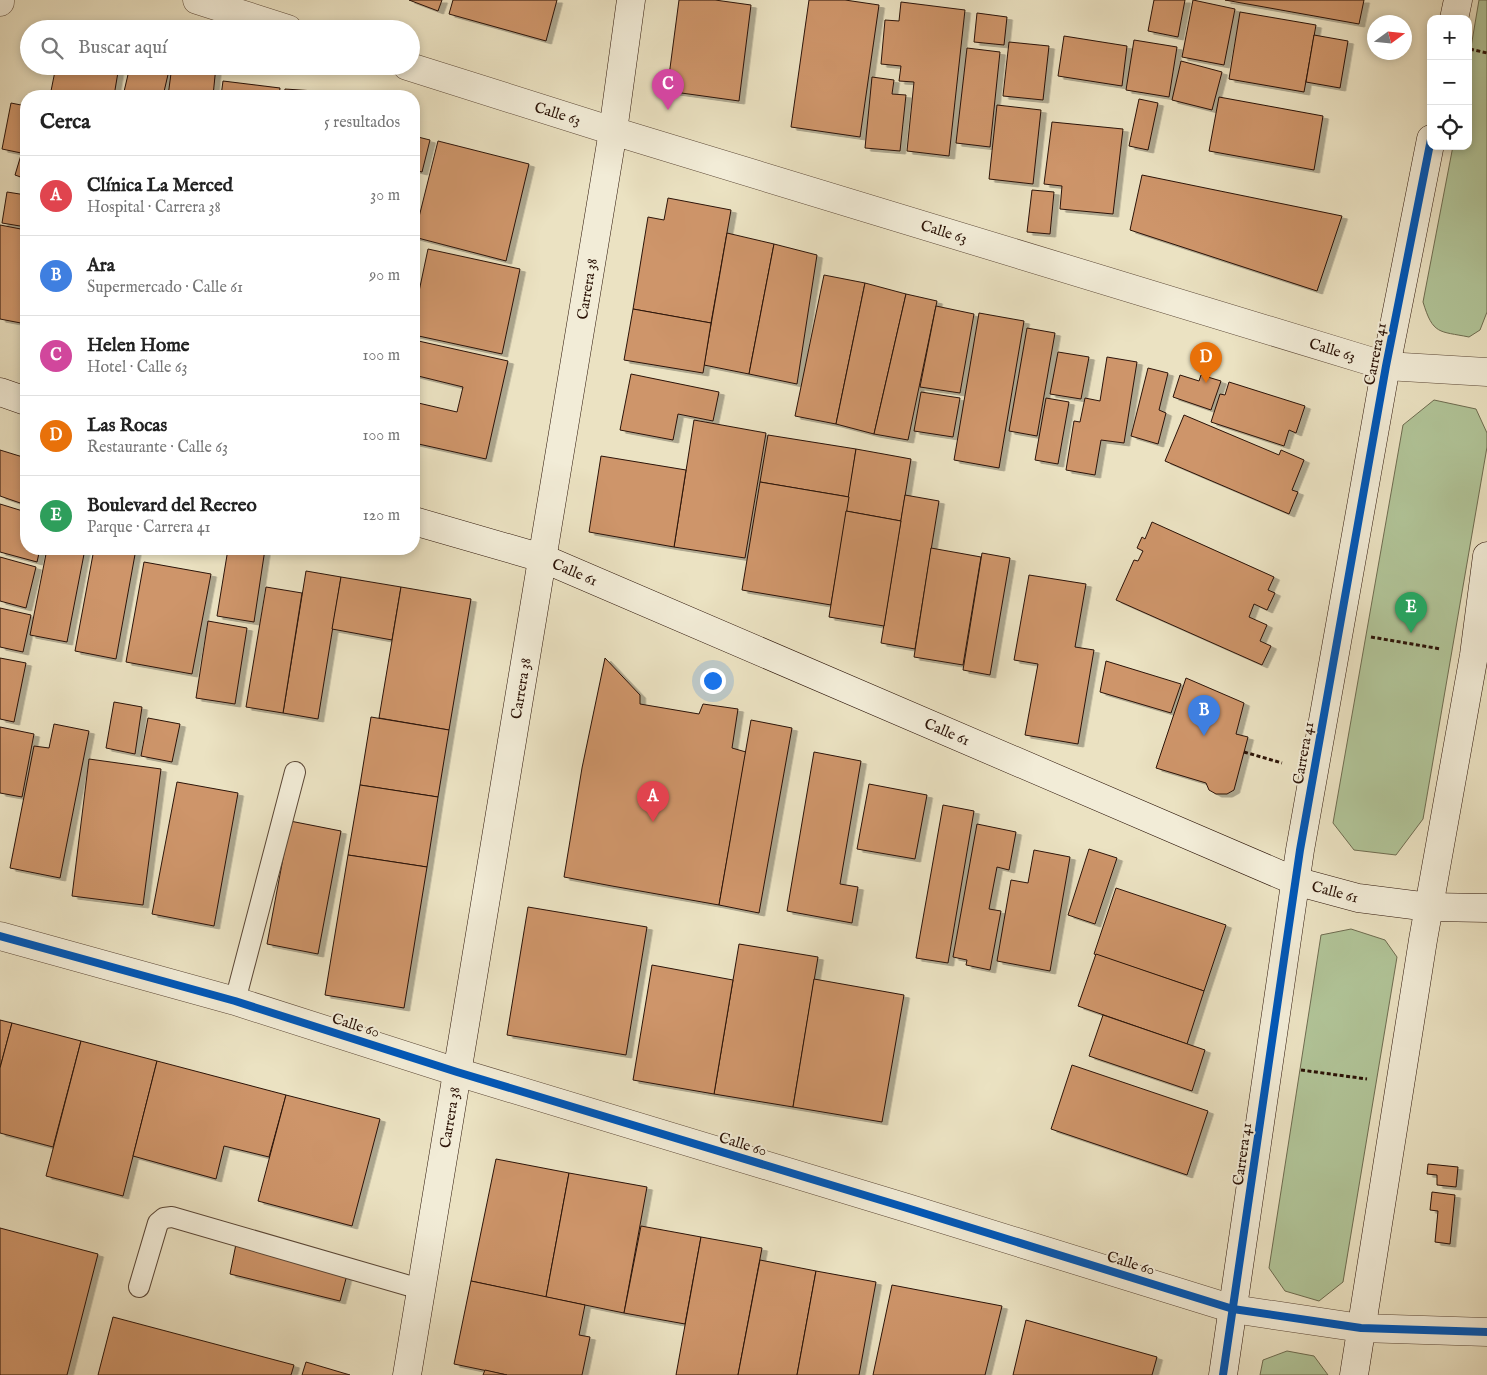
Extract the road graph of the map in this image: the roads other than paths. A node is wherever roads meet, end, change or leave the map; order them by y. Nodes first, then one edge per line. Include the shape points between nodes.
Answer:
1 (197, 0) edge
2 (631, 0) edge
3 (1458, 0) edge
4 (1455, 15) edge
5 (260, 20) edge
6 (420, 70) edge
7 (613, 131) junction
8 (1429, 150) edge
9 (1386, 366) junction
10 (1487, 372) edge
11 (0, 392) edge
12 (20, 399) edge
13 (420, 523) edge
14 (1487, 556) edge
15 (542, 558) junction
16 (295, 772) dead end
17 (1295, 881) junction
18 (1429, 907) junction
19 (1487, 908) edge
20 (0, 936) edge
21 (235, 1001) junction
22 (456, 1072) junction
23 (139, 1287) dead end
24 (420, 1289) junction
25 (1233, 1309) junction
26 (1361, 1328) junction
27 (1487, 1332) edge
28 (406, 1375) edge
29 (1223, 1375) edge
30 (1354, 1375) edge

1 - 5 street
2 - 7 street, Carrera 38
3 - 4 street
6 - 7 street, Calle 63
7 - 9 street, Calle 63
7 - 15 street, Carrera 38
8 - 9 street, Carrera 41
9 - 10 street, Calle 63
9 - 17 street, Carrera 41
11 - 12 street
13 - 15 street, Calle 61
14 - 18 street via 1474,655
15 - 17 street, Calle 61
15 - 22 street, Carrera 38
16 - 21 lane
17 - 18 street, Calle 61 via 1358,898
17 - 25 street, Carrera 41
18 - 19 street, Calle 61
18 - 26 street
20 - 21 street, Calle 60
21 - 22 street, Calle 60
22 - 24 street, Carrera 38
22 - 25 street, Calle 60
23 - 24 lane via 158,1223 172,1217
24 - 28 street, Carrera 38
25 - 26 street, Calle 60
25 - 29 street, Carrera 41
26 - 27 street, Calle 60
26 - 30 street

